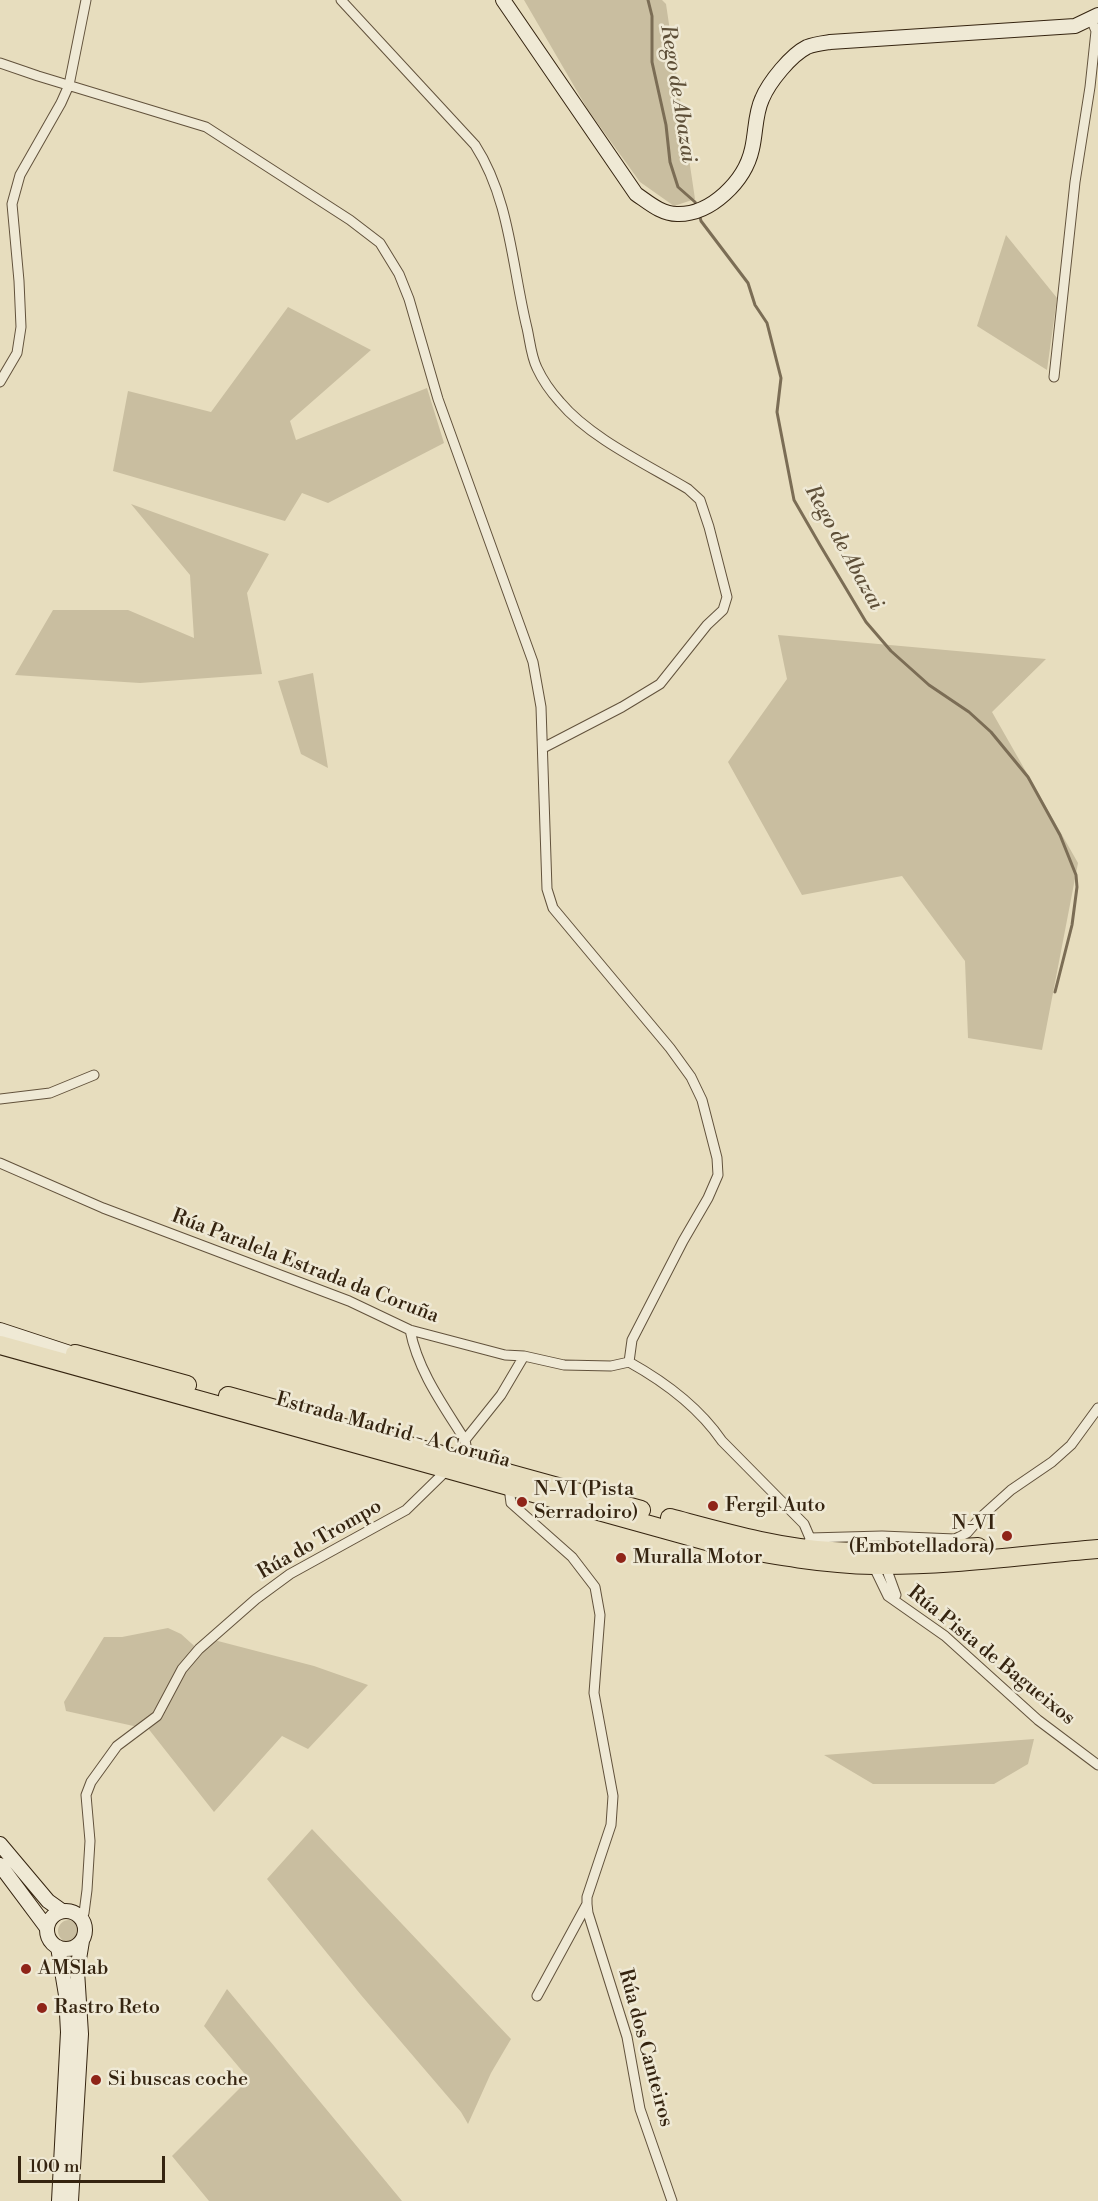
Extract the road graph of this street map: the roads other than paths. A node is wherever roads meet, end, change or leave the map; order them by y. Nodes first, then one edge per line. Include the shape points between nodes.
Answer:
1 (86, 0) edge
2 (341, 0) edge
3 (503, 0) edge
4 (1095, 17) edge
5 (0, 63) edge
6 (69, 85) junction
7 (1054, 377) dead end
8 (0, 382) edge
9 (543, 748) junction
10 (94, 1075) dead end
11 (0, 1099) edge
12 (0, 1163) edge
13 (0, 1330) edge
14 (410, 1330) junction
15 (0, 1336) edge
16 (0, 1345) edge
17 (0, 1350) edge
18 (524, 1356) junction
19 (75, 1360) junction
20 (628, 1362) junction
21 (1098, 1408) edge
22 (465, 1440) junction
23 (464, 1461) junction
24 (447, 1470) junction
25 (509, 1487) junction
26 (1098, 1537) edge
27 (959, 1542) junction
28 (809, 1543) junction
29 (1098, 1549) edge
30 (880, 1569) junction
31 (893, 1599) junction
32 (1098, 1765) edge
33 (0, 1844) edge
34 (0, 1865) edge
35 (587, 1904) junction
36 (62, 1911) junction
37 (80, 1917) junction
38 (47, 1928) junction
39 (82, 1941) junction
40 (58, 1947) junction
41 (537, 1996) dead end
42 (59, 2201) edge
43 (71, 2201) edge
44 (672, 2201) edge

1 - 6 street
2 - 9 street via 485,160 510,242 536,366 544,381 584,425 688,489 700,501 709,527 727,597 723,610 660,684
3 - 4 main road via 636,194 654,207 675,214 695,212 715,202 730,187 752,150 762,98 793,57 808,47 830,42 1075,26
4 - 7 street
5 - 6 street
6 - 8 street via 20,175 12,204 21,327 17,353
6 - 9 street via 206,127 380,243 409,299 438,399 533,662
9 - 20 street via 547,889 553,908 691,1077 702,1100 717,1158 718,1175 708,1198 632,1340
10 - 11 street via 50,1093
12 - 14 street, Rúa Paralela Estrada da Coruña via 103,1208 349,1301
13 - 19 main road
14 - 18 street, Rúa Paralela Estrada da Coruña via 505,1355
14 - 22 street via 424,1373
15 - 19 highway, Estrada Madrid - A Coruña
16 - 19 highway, Estrada Madrid - A Coruña
17 - 19 main road
18 - 20 street, Rúa Paralela Estrada da Coruña via 564,1365 611,1366
18 - 22 street via 501,1395
19 - 23 highway, Estrada Madrid - A Coruña
19 - 24 highway, Estrada Madrid - A Coruña
20 - 28 street via 687,1401 804,1524
21 - 27 street via 1071,1445 1011,1490
22 - 23 street
23 - 28 highway, Estrada Madrid - A Coruña via 718,1531 765,1542
24 - 25 highway, Estrada Madrid - A Coruña
24 - 37 street, Rúa do Trompo via 406,1510 290,1574 256,1599 194,1655 156,1716 117,1746 86,1795 90,1841 84,1913
25 - 30 highway, Estrada Madrid - A Coruña via 725,1546
25 - 35 street via 511,1503 572,1557 595,1587 600,1615 594,1693 613,1796 611,1825
26 - 27 highway, Estrada Madrid - A Coruña
27 - 28 street via 872,1539
27 - 28 highway, Estrada Madrid - A Coruña via 904,1552 831,1551
29 - 30 highway, Estrada Madrid - A Coruña
30 - 31 street, Rúa Pista de Bagueixos via 884,1592
30 - 31 street via 896,1595
31 - 32 street, Rúa Pista de Bagueixos via 945,1636 1038,1720
33 - 36 main road via 48,1901
34 - 38 main road
35 - 41 street
35 - 44 street, Rúa dos Canteiros via 627,2037 640,2109
36 - 37 main road
36 - 38 main road via 51,1917
37 - 39 main road via 86,1929
38 - 40 main road via 50,1940
39 - 40 main road via 68,1949
39 - 43 main road via 77,1971 81,2034
40 - 42 main road via 68,2032

